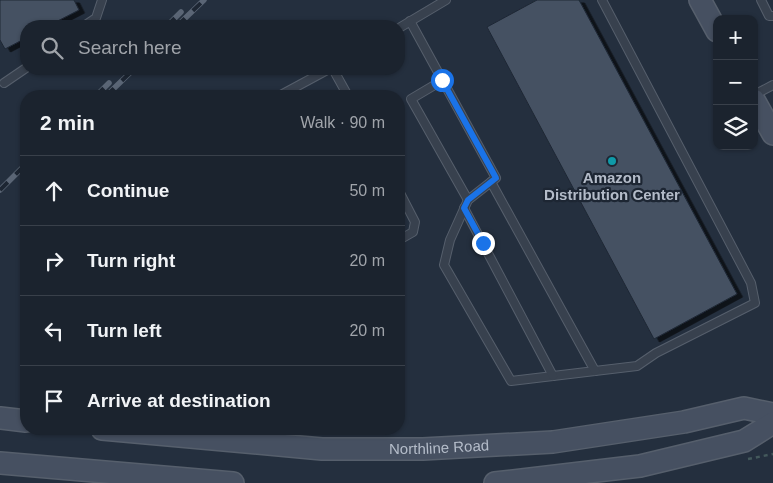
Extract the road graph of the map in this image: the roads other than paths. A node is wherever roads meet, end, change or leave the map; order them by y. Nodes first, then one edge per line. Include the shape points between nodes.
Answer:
1 (102, 0) edge
2 (446, 0) edge
3 (602, 0) edge
4 (700, 0) edge
5 (761, 0) edge
6 (771, 16) edge
7 (93, 20) edge
8 (410, 21) junction
9 (713, 23) edge
10 (405, 24) edge
11 (20, 72) edge
12 (318, 75) edge
13 (336, 75) edge
14 (442, 80) junction
15 (4, 83) dead end
16 (773, 84) edge
17 (290, 90) edge
18 (345, 90) edge
19 (758, 93) edge
20 (757, 105) edge
21 (773, 134) edge
22 (491, 182) junction
23 (468, 200) junction
24 (405, 203) edge
25 (464, 208) junction
26 (405, 236) edge
27 (594, 371) junction
28 (553, 376) junction
29 (773, 414) edge
30 (0, 418) edge
31 (20, 420) edge
32 (773, 422) edge
33 (168, 435) edge
34 (0, 463) edge
35 (233, 483) edge
36 (495, 483) edge

1 - 7 lane
2 - 8 lane
3 - 27 lane via 751,283 754,303 638,366
4 - 9 street
5 - 6 lane
8 - 10 lane
8 - 14 lane
11 - 15 lane
12 - 17 lane
13 - 18 lane
14 - 22 lane via 496,178
14 - 23 lane via 411,99
16 - 19 lane
20 - 21 street
22 - 23 lane
22 - 27 lane
23 - 25 lane
24 - 26 lane via 415,222 412,232
25 - 28 lane
25 - 28 lane via 450,240 444,265 511,381
27 - 28 lane
29 - 33 street, Northline Road via 744,408 684,422 563,441 423,449 312,448
30 - 31 street
32 - 36 street via 744,441 640,466
34 - 35 street

